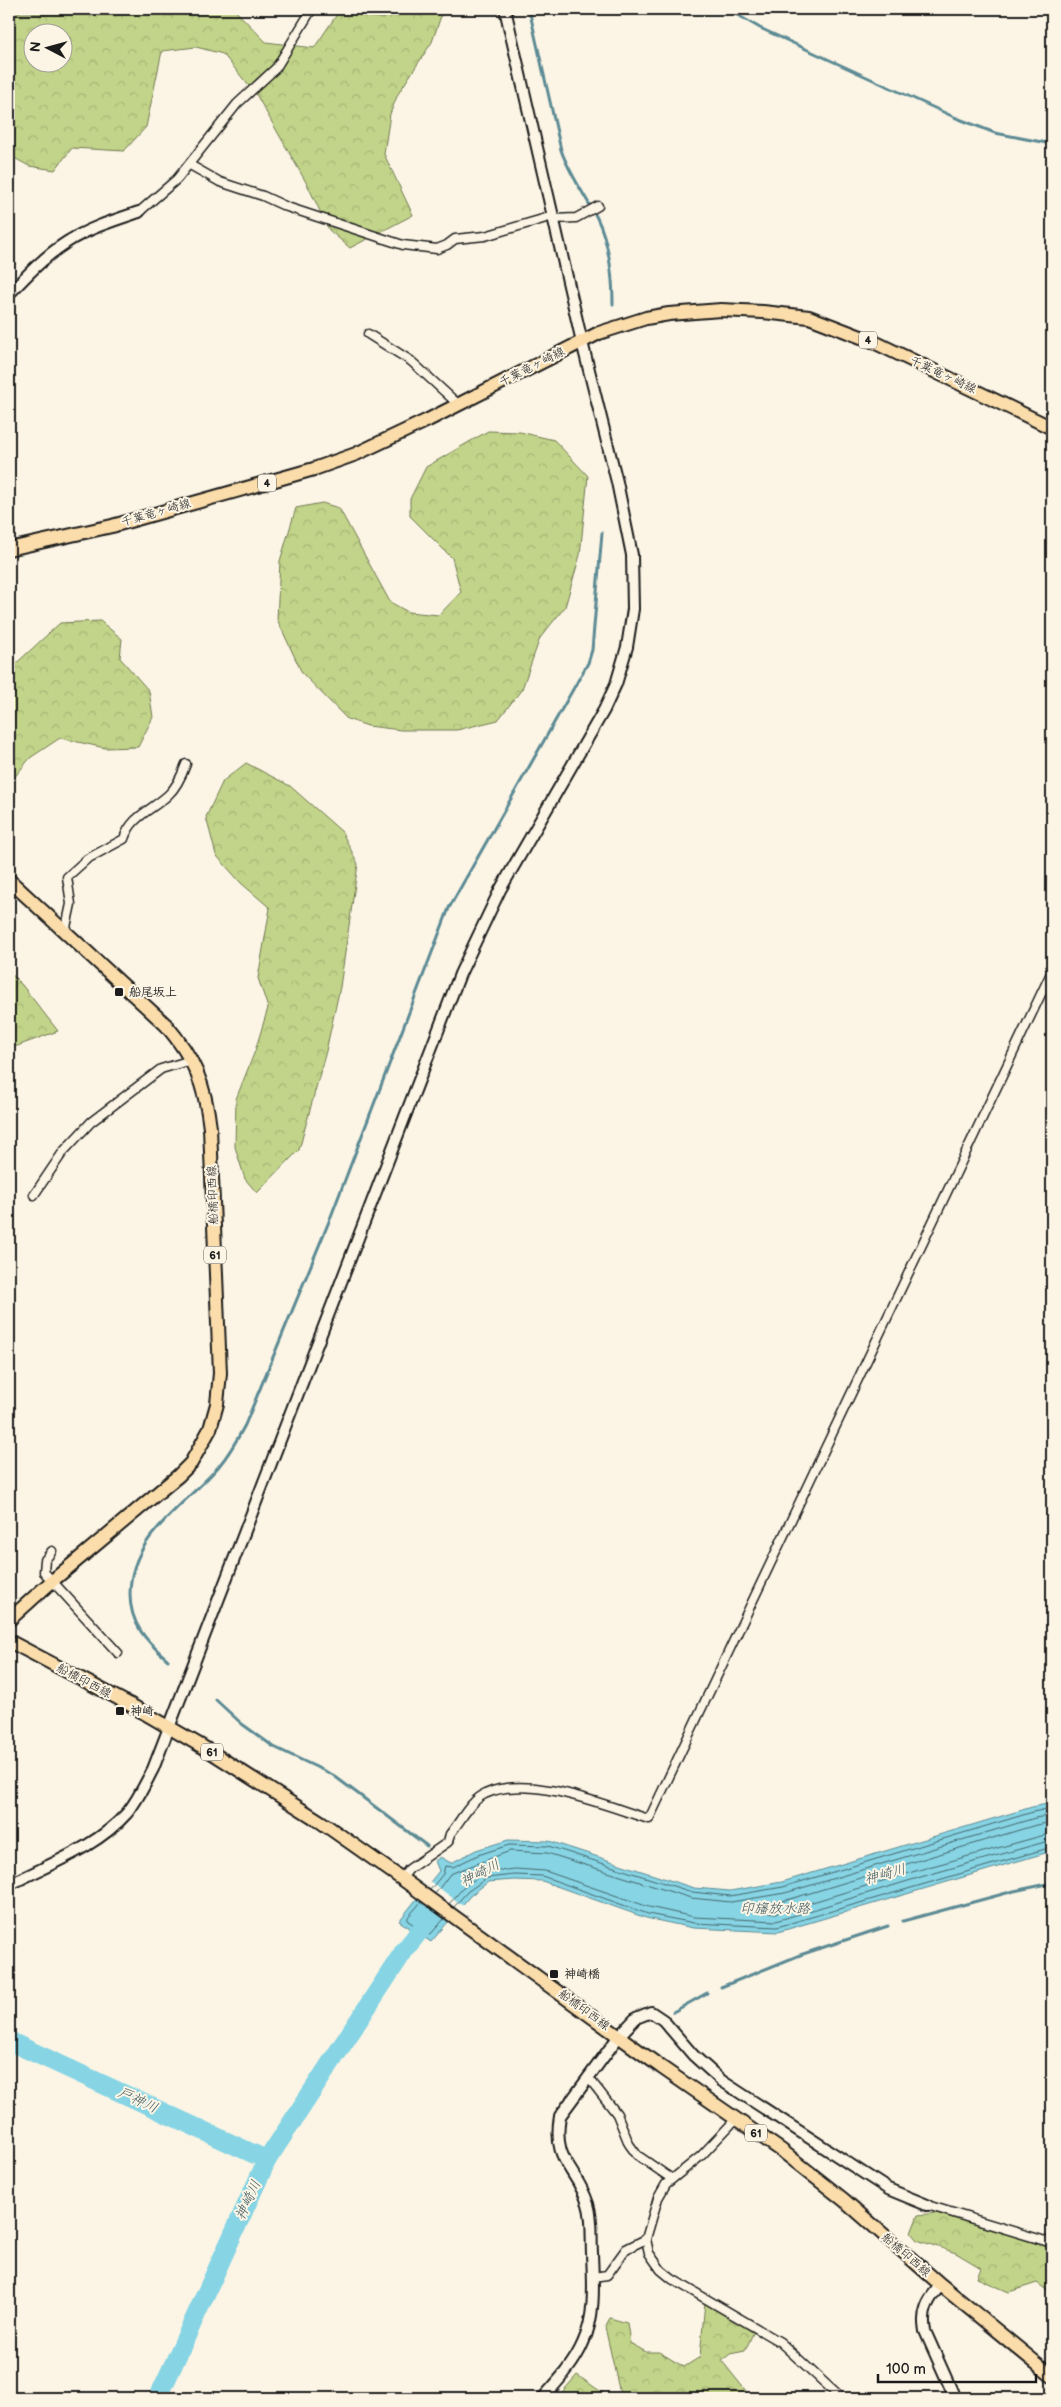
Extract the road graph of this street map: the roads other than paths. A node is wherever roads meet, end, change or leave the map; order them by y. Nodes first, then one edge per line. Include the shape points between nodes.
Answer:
1 (312, 9) edge
2 (505, 9) edge
3 (190, 165) junction
4 (598, 206) dead end
5 (139, 212) joint
6 (553, 218) junction
7 (9, 294) edge
8 (368, 334) dead end
9 (582, 342) junction
10 (459, 404) junction
11 (1052, 428) edge
12 (9, 549) edge
13 (186, 764) dead end
14 (9, 880) edge
15 (65, 932) junction
16 (1052, 970) edge
17 (191, 1060) junction
18 (34, 1195) dead end
19 (52, 1551) dead end
20 (51, 1582) junction
21 (9, 1620) edge
22 (9, 1641) edge
23 (118, 1653) dead end
24 (169, 1727) junction
25 (404, 1880) junction
26 (9, 1885) edge
27 (619, 2036) junction
28 (588, 2077) junction
29 (736, 2119) junction
30 (672, 2179) junction
31 (927, 2205) joint
32 (646, 2239) junction
33 (1052, 2243) edge
34 (593, 2277) junction
35 (940, 2285) junction
36 (1052, 2376) edge
37 (543, 2398) edge
38 (841, 2398) edge
39 (955, 2398) edge

1 - 3 street via 276,68 237,104
2 - 6 street
3 - 5 street
3 - 6 street via 220,182 403,245 437,249 455,239 485,236
4 - 6 street via 576,218
5 - 7 street via 101,225 67,242 37,265
6 - 9 street
8 - 10 street via 411,361
9 - 10 main road, 千葉竜ヶ崎線 / 4
9 - 11 main road, 千葉竜ヶ崎線 / 4 via 624,324 669,314 721,310 810,317 874,342
9 - 24 street via 632,555 633,610 622,666 604,710 500,890 460,974
10 - 12 main road, 千葉竜ヶ崎線 / 4 via 356,454 314,469 112,526
13 - 15 street via 170,794 136,818 127,828 124,839 87,859 67,877 71,904
14 - 15 main road, 船橋印西線 / 61
15 - 17 main road, 船橋印西線 / 61 via 166,1025
16 - 25 street via 649,1819 547,1790 523,1787 500,1790 485,1794 450,1834 448,1842 414,1865
17 - 18 street via 161,1069 91,1122 63,1152
17 - 20 main road, 船橋印西線 / 61 via 204,1090 210,1128 220,1373 212,1422 200,1448 184,1470
19 - 20 street via 43,1567
20 - 21 main road, 船橋印西線 / 61
20 - 23 street
22 - 24 main road, 船橋印西線 / 61
24 - 25 main road, 船橋印西線 / 61 via 269,1788
24 - 26 street via 153,1769 127,1813 92,1844
25 - 27 main road, 船橋印西線 / 61
27 - 28 street
27 - 29 main road, 船橋印西線 / 61
27 - 31 street via 636,2018 651,2012 663,2020 722,2081 888,2189
28 - 30 street via 617,2114 637,2155
28 - 34 street via 560,2116 558,2131 561,2154 589,2204
29 - 30 street
29 - 35 main road, 船橋印西線 / 61 via 844,2200
30 - 32 street via 658,2198
31 - 33 street
32 - 34 street via 626,2249 607,2275
32 - 38 street via 649,2253 672,2279 780,2342
34 - 37 street via 592,2312 584,2342
35 - 36 main road, 船橋印西線 / 61
35 - 39 street via 931,2296 922,2321

